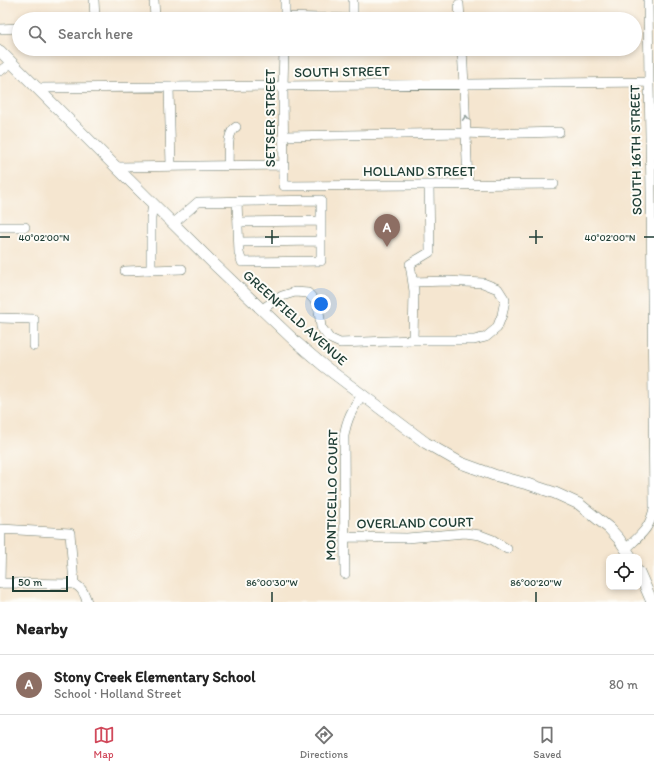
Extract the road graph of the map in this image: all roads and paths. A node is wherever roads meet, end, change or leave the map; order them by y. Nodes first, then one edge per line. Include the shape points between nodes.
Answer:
1 (94, 0) edge
2 (154, 0) edge
3 (285, 0) edge
4 (353, 0) edge
5 (648, 0) edge
6 (459, 4) dead end
7 (95, 12) edge
8 (155, 12) edge
9 (285, 12) edge
10 (353, 12) edge
11 (460, 12) edge
12 (12, 28) edge
13 (0, 29) edge
14 (0, 51) edge
15 (284, 56) edge
16 (462, 56) edge
17 (12, 63) junction
18 (0, 71) edge
19 (649, 82) junction
20 (464, 84) junction
21 (283, 86) junction
22 (36, 88) junction
23 (169, 88) junction
24 (236, 127) dead end
25 (559, 132) dead end
26 (466, 133) junction
27 (283, 136) junction
28 (228, 165) junction
29 (283, 165) junction
30 (171, 166) junction
31 (116, 167) junction
32 (554, 184) dead end
33 (429, 185) junction
34 (468, 185) junction
35 (284, 186) joint
36 (653, 192) edge
37 (237, 201) junction
38 (153, 203) junction
39 (321, 221) junction
40 (238, 222) junction
41 (174, 223) junction
42 (0, 227) edge
43 (25, 227) dead end
44 (321, 241) junction
45 (239, 242) junction
46 (182, 269) dead end
47 (151, 270) junction
48 (125, 271) dead end
49 (413, 282) junction
50 (262, 310) junction
51 (0, 318) edge
52 (412, 340) junction
53 (34, 346) dead end
54 (362, 395) junction
55 (654, 492) edge
56 (654, 509) edge
57 (1, 529) edge
58 (345, 537) junction
59 (507, 549) dead end
60 (628, 553) edge
61 (345, 574) dead end
62 (642, 579) edge
63 (0, 584) edge
64 (74, 584) junction
65 (87, 602) edge
66 (652, 602) edge

1 - 7 street
2 - 8 street
3 - 9 street
4 - 10 street
5 - 19 street, SOUTH 16TH STREET
6 - 11 street
12 - 13 street
14 - 17 main road, GREENFIELD AVENUE
15 - 21 street, SETSER STREET
16 - 20 street
17 - 18 street
17 - 22 main road, GREENFIELD AVENUE
19 - 20 street, SOUTH STREET
19 - 36 street, SOUTH 16TH STREET
20 - 21 street, SOUTH STREET
26 -> 20 street
21 - 23 street, SOUTH STREET
21 - 27 street, SETSER STREET
22 - 23 street, SOUTH STREET
22 - 31 main road, GREENFIELD AVENUE
23 - 30 street
24 - 28 street via 229,136
25 - 26 street
26 - 27 street
26 - 34 street
27 - 29 street, SETSER STREET
28 - 29 street
28 - 30 street
29 - 35 street, SETSER STREET
30 - 31 street
31 - 38 main road, GREENFIELD AVENUE
32 - 34 street, HOLLAND STREET
33 - 34 street, HOLLAND STREET
33 - 35 street, HOLLAND STREET
33 - 49 street via 430,252 410,264
36 - 55 street, SOUTH 16TH STREET
37 - 39 street via 321,200
37 - 40 street
37 - 41 street via 198,202
38 - 41 main road, GREENFIELD AVENUE
38 - 47 street
39 - 40 street
39 - 44 street
40 - 45 street
41 - 50 main road, GREENFIELD AVENUE
42 - 43 street
44 - 45 street
44 - 45 street via 321,261 298,262 242,262
46 - 47 street
47 - 48 street
49 - 52 street
49 - 52 street via 483,283 498,289 505,300 497,328 486,337 474,340
50 - 52 street via 282,296 295,292 308,293 318,304 321,327 329,338 340,343
50 - 54 main road, GREENFIELD AVENUE via 318,362
51 - 53 street via 34,319
54 - 58 street, MONTICELLO COURT via 348,418 344,436
54 - 60 main road, GREENFIELD AVENUE via 426,443 461,463 555,493 579,504 609,528
55 - 56 street, SOUTH 16TH STREET
56 - 60 street, SOUTH 16TH STREET via 645,531
57 - 63 street
57 - 64 street via 70,533
58 - 59 street, OVERLAND COURT via 408,538 465,533 480,535
58 - 61 street, MONTICELLO COURT
62 - 66 main road
63 - 64 street
64 - 65 street via 79,586

